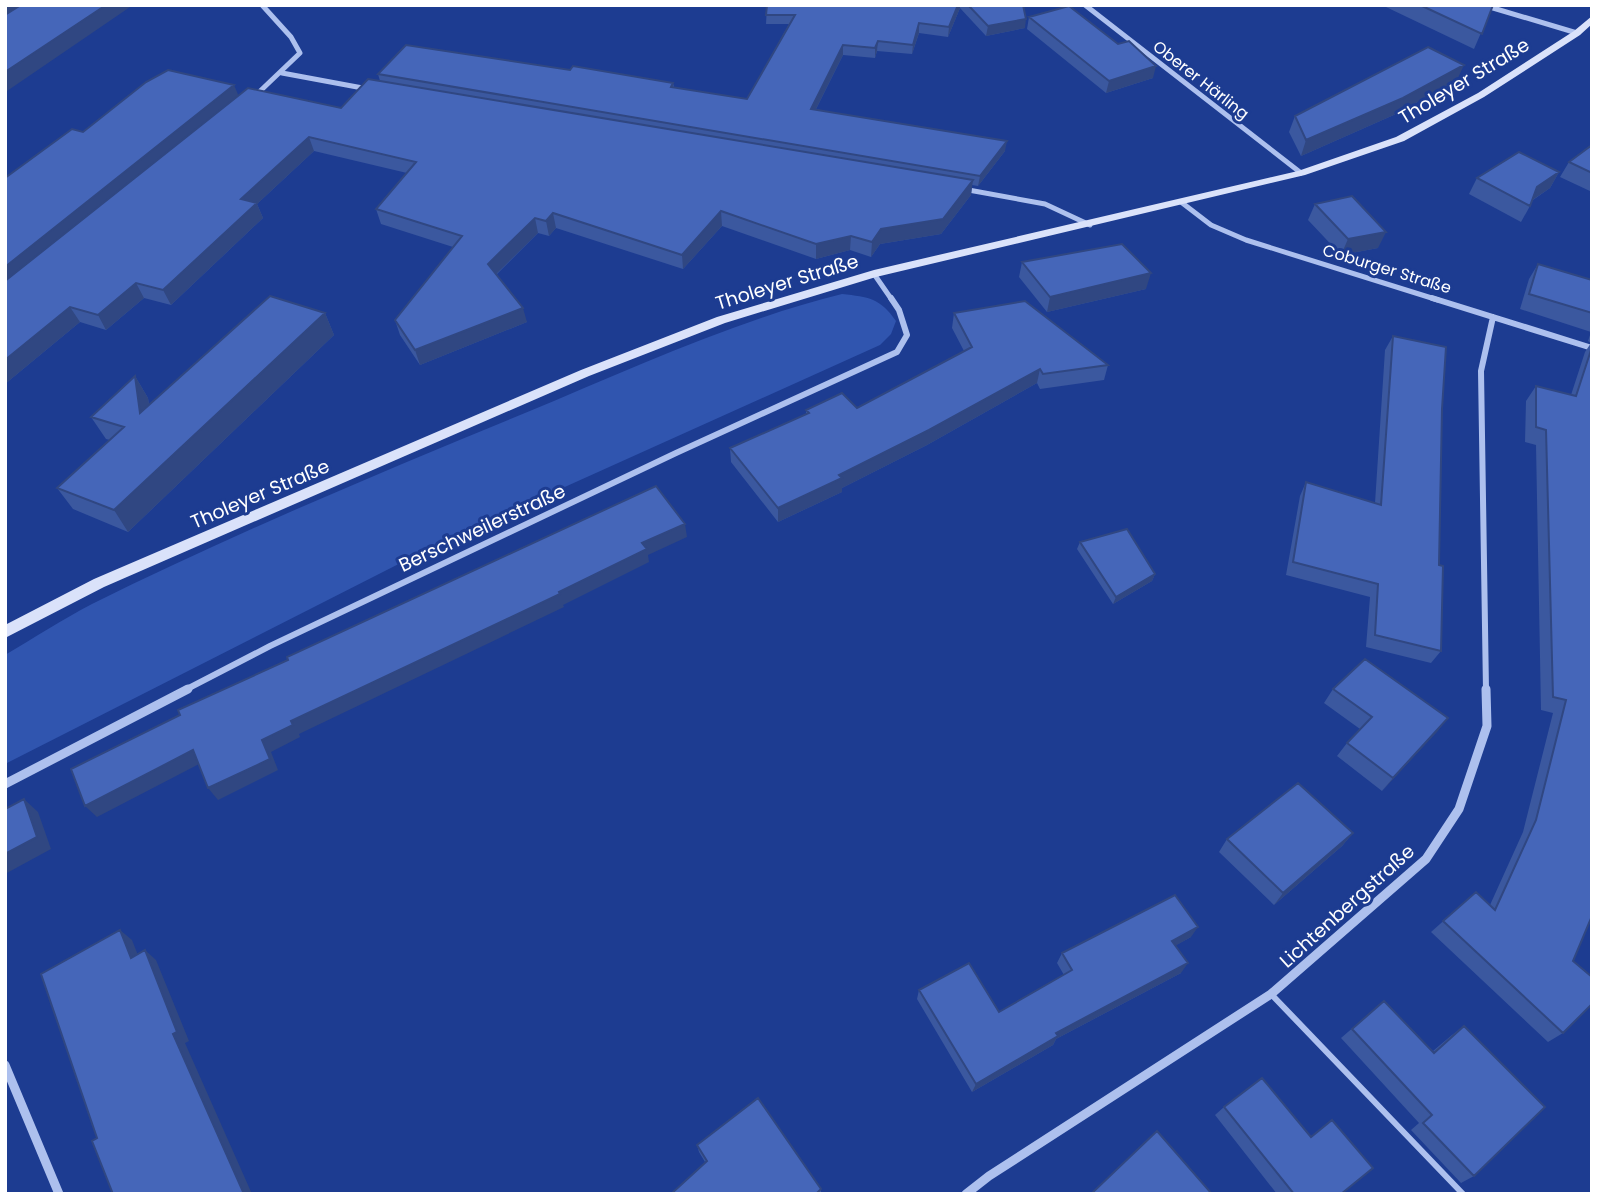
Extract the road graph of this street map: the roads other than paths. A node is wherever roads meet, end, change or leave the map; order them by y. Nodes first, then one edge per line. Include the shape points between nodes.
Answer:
1 (262, 5) edge
2 (1085, 5) edge
3 (1483, 5) edge
4 (1592, 19) edge
5 (1577, 33) junction
6 (282, 73) junction
7 (379, 91) edge
8 (250, 99) edge
9 (1301, 173) junction
10 (950, 186) edge
11 (1181, 202) junction
12 (1090, 225) junction
13 (874, 274) junction
14 (1493, 317) junction
15 (1592, 348) edge
16 (5, 632) edge
17 (5, 784) edge
18 (1271, 994) junction
19 (5, 1065) edge
20 (60, 1194) edge
21 (966, 1194) edge
22 (1463, 1194) edge

1 - 6 street via 300,53
2 - 9 street, Oberer Härling
3 - 5 street
4 - 5 main road, Tholeyer Straße
5 - 9 main road, Tholeyer Straße via 1481,95 1400,139
6 - 7 street
6 - 8 street
9 - 11 main road, Tholeyer Straße
10 - 12 street via 1043,202 1072,212
11 - 12 main road, Tholeyer Straße
11 - 14 street, Coburger Straße via 1212,225 1246,240
12 - 13 main road, Tholeyer Straße
13 - 16 main road, Tholeyer Straße via 721,320 585,373 99,583
13 - 17 street, Berschweilerstraße via 899,310 907,335 897,352 270,646
14 - 15 street, Coburger Straße
14 - 18 street, Lichtenbergstraße via 1481,371 1487,726 1459,809 1426,859
18 - 21 street, Lichtenbergstraße
18 - 22 lane
19 - 20 street

